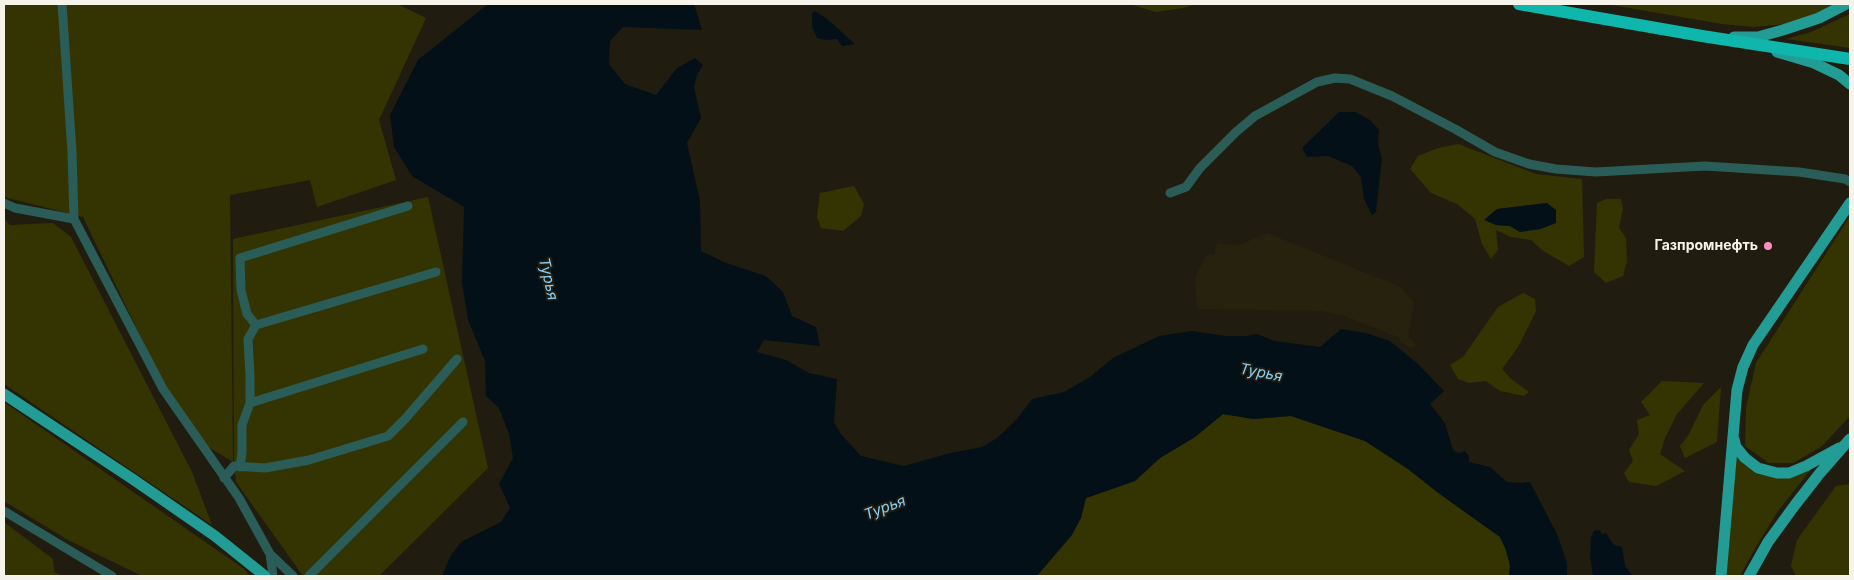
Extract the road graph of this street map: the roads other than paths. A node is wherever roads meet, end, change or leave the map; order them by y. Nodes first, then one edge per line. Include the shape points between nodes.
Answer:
1 (62, 4) edge
2 (1518, 4) edge
3 (1846, 4) edge
4 (1702, 36) junction
5 (1769, 47) junction
6 (1850, 59) edge
7 (1850, 84) edge
8 (1850, 182) edge
9 (1170, 193) dead end
10 (4, 203) edge
11 (1850, 203) edge
12 (408, 206) dead end
13 (74, 219) junction
14 (436, 272) dead end
15 (256, 325) junction
16 (423, 349) dead end
17 (456, 359) dead end
18 (4, 394) edge
19 (250, 403) junction
20 (464, 422) dead end
21 (1733, 433) junction
22 (1848, 441) edge
23 (240, 467) junction
24 (224, 478) junction
25 (4, 511) edge
26 (270, 554) junction
27 (112, 576) edge
28 (265, 576) edge
29 (274, 576) edge
30 (293, 576) edge
31 (309, 576) edge
32 (1721, 576) edge
33 (1749, 576) edge

1 - 13 street
2 - 4 highway
3 - 4 main road via 1819,18 1758,37
4 - 5 highway
5 - 6 highway
5 - 7 main road via 1778,53 1814,63
8 - 9 street via 1799,172 1706,166 1589,172 1529,164 1495,152 1392,96 1350,79 1335,78 1317,82 1255,116 1206,162 1186,187
10 - 13 street
11 - 21 main road via 1753,345 1737,390
12 - 15 street via 240,258 241,290 247,314
13 - 24 street via 163,389
14 - 15 street
15 - 19 street via 248,339
16 - 19 street
17 - 23 street via 388,436 309,460 264,468
18 - 28 main road via 215,536
19 - 23 street via 242,425
20 - 31 street
21 - 22 main road via 1744,458 1758,468 1777,473 1789,473 1806,466
21 - 32 main road
22 - 33 main road via 1795,505 1768,542
23 - 24 street via 234,466
24 - 26 street
25 - 27 street
26 - 29 street
26 - 30 street

